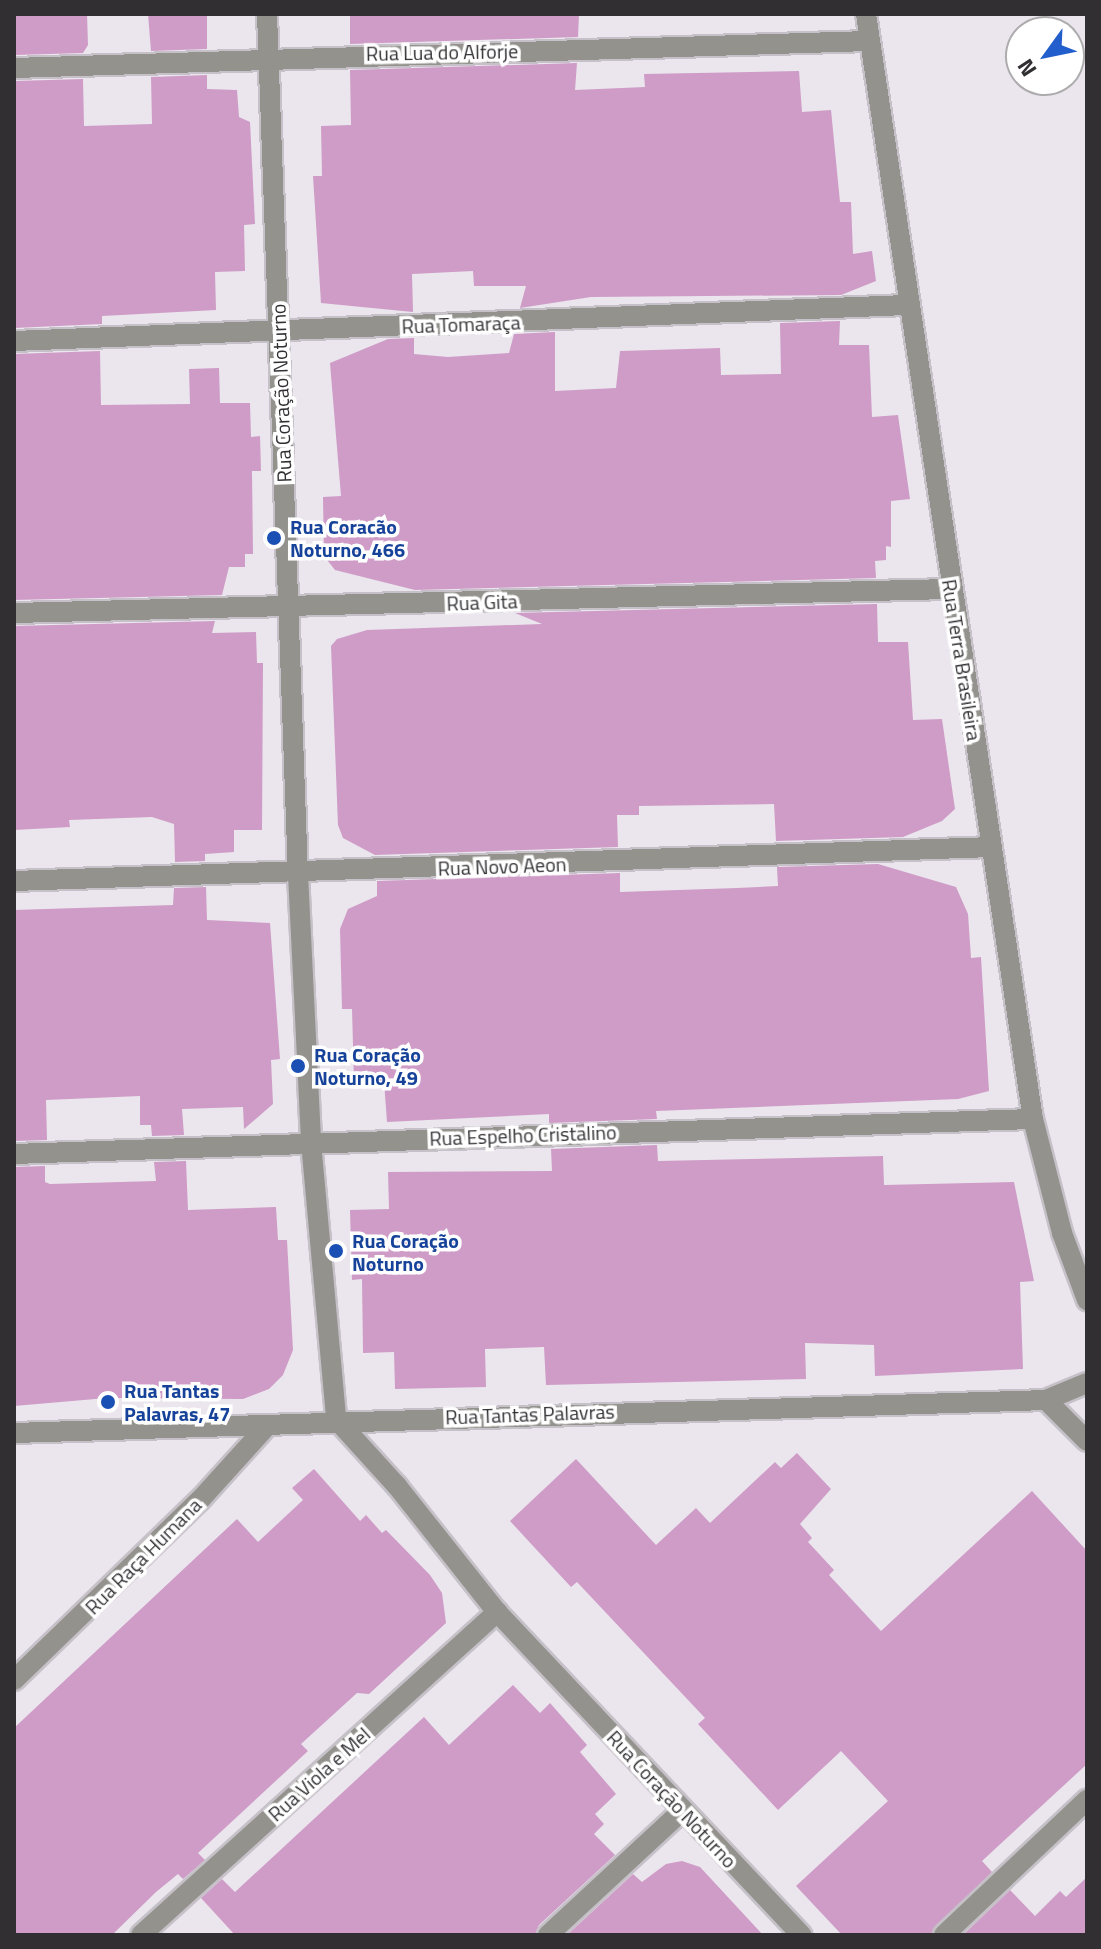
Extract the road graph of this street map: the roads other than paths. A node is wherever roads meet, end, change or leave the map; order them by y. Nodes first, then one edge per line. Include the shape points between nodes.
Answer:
1 (267, 14) edge
2 (866, 14) edge
3 (870, 41) junction
4 (269, 56) junction
5 (14, 68) edge
6 (908, 305) junction
7 (279, 332) junction
8 (14, 341) edge
9 (951, 589) junction
10 (288, 607) junction
11 (14, 613) edge
12 (991, 847) junction
13 (298, 874) junction
14 (14, 881) edge
15 (1033, 1119) junction
16 (311, 1142) junction
17 (14, 1154) edge
18 (1087, 1300) edge
19 (1087, 1383) edge
20 (1046, 1400) junction
21 (336, 1419) junction
22 (266, 1427) junction
23 (14, 1433) edge
24 (1087, 1441) edge
25 (497, 1612) junction
26 (14, 1680) edge
27 (1087, 1800) edge
28 (682, 1811) junction
29 (141, 1935) edge
30 (548, 1935) edge
31 (801, 1935) edge
32 (944, 1935) edge

1 - 4 street, Rua Coração Noturno
2 - 3 street, Rua Terra Brasileira
3 - 4 street, Rua Lua do Alforje
3 - 6 street, Rua Terra Brasileira
4 - 5 street, Rua Lua do Alforje
4 - 7 street, Rua Coração Noturno
6 - 7 street, Rua Tomaraça
6 - 9 street, Rua Terra Brasileira
7 - 8 street, Rua Tomaraça
7 - 10 street, Rua Coração Noturno
9 - 10 street, Rua Gita
9 - 12 street, Rua Terra Brasileira
10 - 11 street, Rua Gita
10 - 13 street, Rua Coração Noturno
12 - 13 street, Rua Novo Aeon
12 - 15 street, Rua Terra Brasileira
13 - 14 street, Rua Novo Aeon
13 - 16 street, Rua Coração Noturno
15 - 16 street, Rua Espelho Cristalino
15 - 18 street, Rua Terra Brasileira via 1062,1233
16 - 17 street, Rua Espelho Cristalino
16 - 21 street, Rua Coração Noturno
19 - 20 street
20 - 21 street, Rua Tantas Palavras
20 - 24 street
21 - 22 street, Rua Tantas Palavras
21 - 25 street, Rua Coração Noturno
22 - 23 street, Rua Tantas Palavras
22 - 26 street, Rua Raça Humana via 200,1500
25 - 28 street, Rua Coração Noturno
25 - 29 street, Rua Viola e Mel
27 - 32 street
28 - 30 street
28 - 31 street, Rua Coração Noturno

